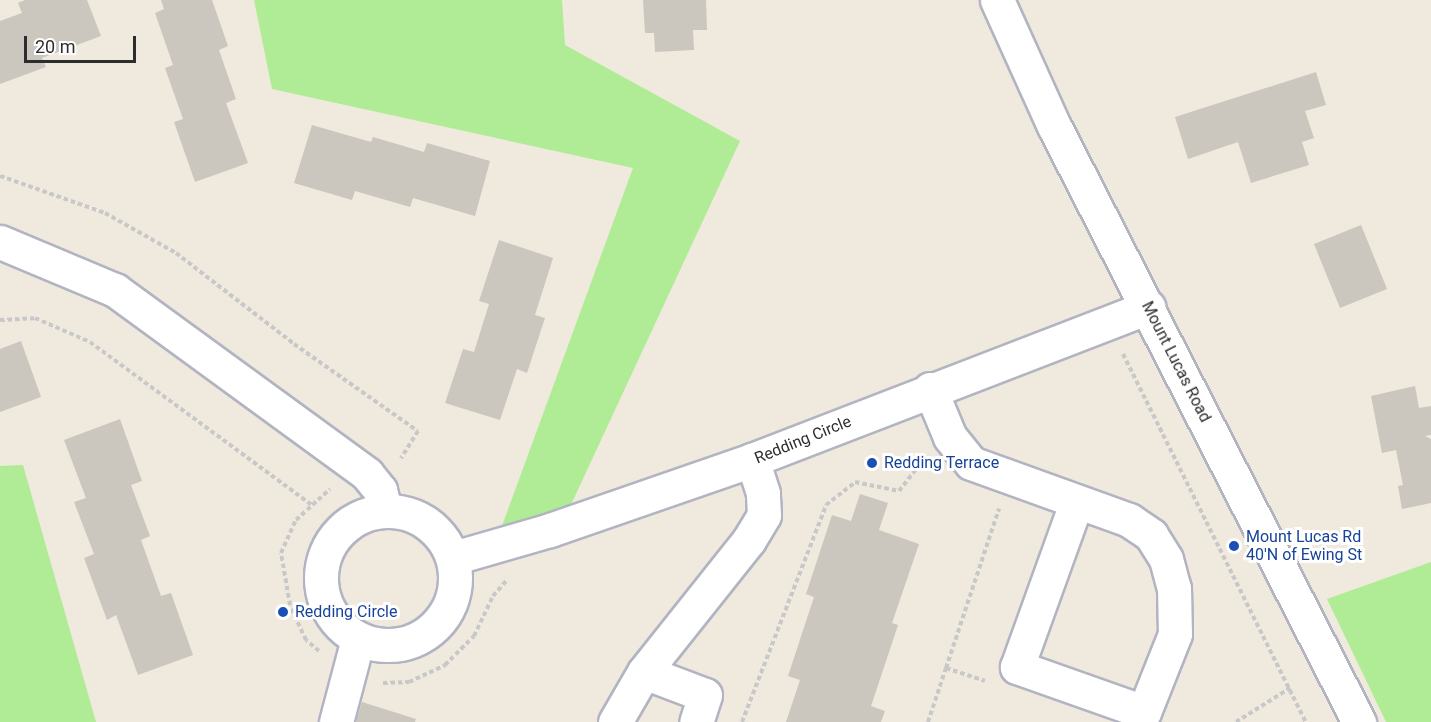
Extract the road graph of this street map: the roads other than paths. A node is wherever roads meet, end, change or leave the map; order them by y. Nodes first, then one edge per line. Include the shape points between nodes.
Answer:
1 (997, 0) edge
2 (10, 252) edge
3 (1148, 307) junction
4 (930, 389) junction
5 (752, 460) junction
6 (1076, 502) junction
7 (386, 510) junction
8 (453, 558) junction
9 (358, 639) junction
10 (644, 672) junction
11 (336, 722) edge
12 (615, 722) edge
13 (696, 722) edge
14 (1359, 722) edge

1 - 3 street, Mount Lucas Road via 1054,126
2 - 7 street via 115,290 367,474 380,490
3 - 4 street, Redding Circle
3 - 14 street, Mount Lucas Road
4 - 5 street, Redding Circle
4 - 6 street via 950,437 971,463
5 - 8 street, Redding Circle via 550,530
5 - 10 street via 763,493 764,515 749,540
6 - 6 street via 1129,520 1151,535 1166,559 1174,588 1175,634 1144,712 1017,667
7 - 8 street via 422,519 440,534
7 - 9 street via 348,523 331,541 322,563 324,599 329,611
8 - 9 street via 456,584 440,621 421,636 397,645
9 - 11 street
10 - 12 street
10 - 13 street via 705,695

